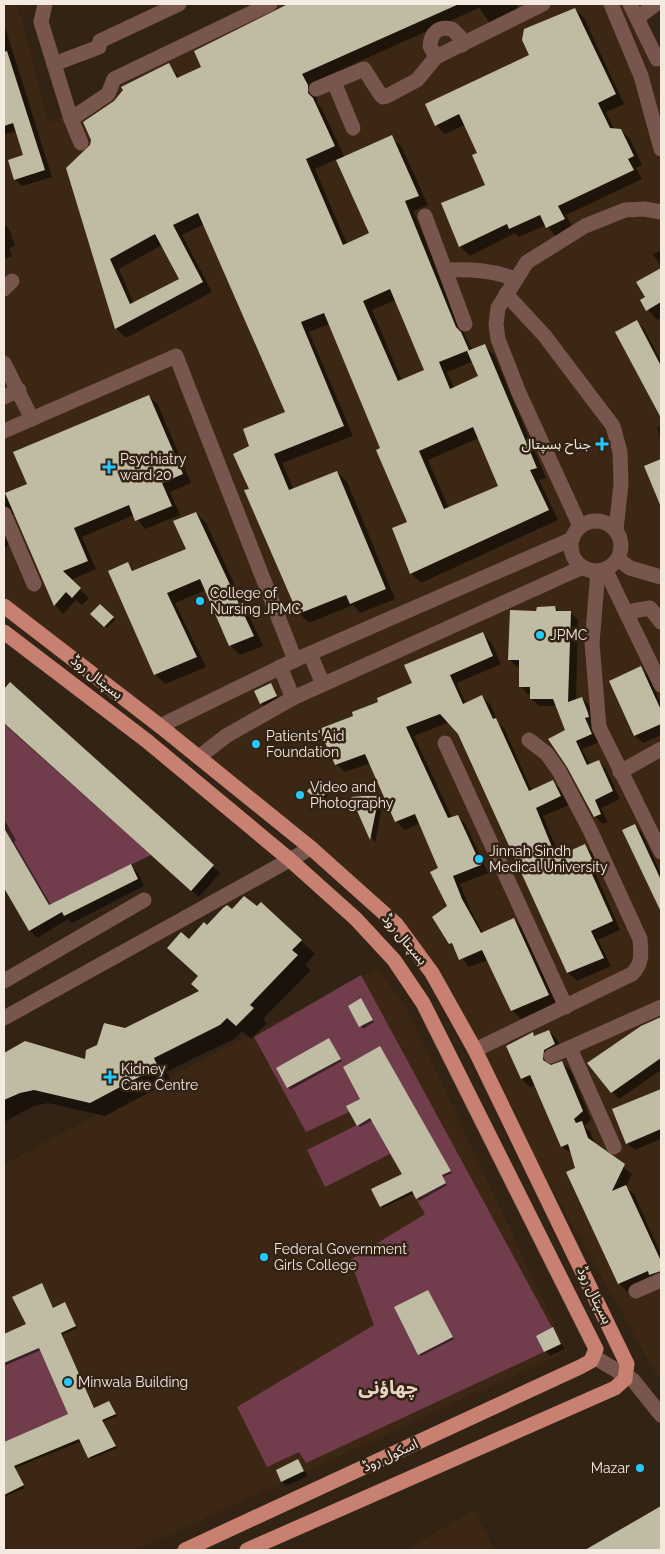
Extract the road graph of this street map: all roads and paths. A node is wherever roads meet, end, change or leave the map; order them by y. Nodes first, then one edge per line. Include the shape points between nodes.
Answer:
1 (46, 4) edge
2 (179, 4) edge
3 (270, 4) edge
4 (543, 4) edge
5 (611, 4) edge
6 (630, 4) edge
7 (656, 4) edge
8 (637, 18) junction
9 (462, 45) junction
10 (436, 57) junction
11 (661, 58) edge
12 (54, 64) junction
13 (334, 82) junction
14 (316, 89) dead end
15 (71, 119) junction
16 (353, 128) dead end
17 (81, 143) dead end
18 (661, 150) edge
19 (661, 212) edge
20 (425, 216) dead end
21 (445, 270) junction
22 (515, 279) junction
23 (506, 294) junction
24 (465, 324) dead end
25 (4, 363) edge
26 (19, 390) junction
27 (4, 397) edge
28 (32, 419) junction
29 (4, 431) edge
30 (4, 514) edge
31 (580, 526) junction
32 (616, 530) junction
33 (572, 539) junction
34 (618, 559) junction
35 (583, 566) junction
36 (602, 570) junction
37 (661, 577) edge
38 (34, 584) dead end
39 (4, 606) edge
40 (627, 612) junction
41 (661, 622) edge
42 (4, 632) edge
43 (310, 654) junction
44 (295, 660) junction
45 (280, 667) junction
46 (323, 684) junction
47 (661, 685) edge
48 (293, 698) junction
49 (160, 726) junction
50 (529, 740) dead end
51 (445, 743) dead end
52 (661, 749) edge
53 (199, 757) junction
54 (620, 772) junction
55 (311, 848) junction
56 (661, 852) edge
57 (289, 859) junction
58 (144, 900) dead end
59 (4, 981) edge
60 (566, 1007) junction
61 (661, 1007) edge
62 (4, 1018) edge
63 (570, 1048) junction
64 (475, 1050) junction
65 (551, 1056) dead end
66 (614, 1147) dead end
67 (661, 1280) edge
68 (636, 1291) dead end
69 (594, 1357) junction
70 (627, 1376) junction
71 (661, 1415) edge
72 (185, 1550) edge
73 (247, 1550) edge

1 - 12 street via 41,22
2 - 12 street via 100,41 99,47
3 - 15 street via 114,78 108,94
4 - 9 street
5 - 18 street via 641,76
6 - 8 street
7 - 8 street
8 - 11 street via 657,59
9 - 10 street
9 - 10 street via 458,33 439,29 434,33 430,46
10 - 13 street via 417,80 383,97 364,69
12 - 15 street
13 - 14 street
13 - 16 street
15 - 17 street
19 - 22 street via 625,210 585,226 527,262
20 - 21 street
21 - 22 street via 492,271
21 - 24 street
22 - 23 street
23 - 31 street via 498,308 498,339
23 - 32 street via 544,334 613,426 620,452 621,484
25 - 26 street
26 - 27 street
26 - 28 street
28 - 29 street
28 - 44 street via 176,356
30 - 38 street
31 - 32 street via 595,520 603,521
31 - 33 street
32 - 34 street via 622,544
33 - 35 street via 573,554
33 - 43 street
34 - 36 street
34 - 37 street via 630,568
35 - 36 street
35 - 46 street
36 - 40 street
36 - 54 street via 592,643 598,727
39 - 49 main road, ہسپتال روڈ
40 - 41 street via 650,608
40 - 47 street
42 - 57 main road, ہسپتال روڈ via 147,741
43 - 44 street
43 - 46 street
44 - 45 street
45 - 48 street
45 - 49 street
46 - 48 street
48 - 53 street via 226,736
49 - 53 main road, ہسپتال روڈ
50 - 60 street via 547,754 558,771 590,830 640,939 640,967
51 - 60 street
52 - 54 street
53 - 55 main road, ہسپتال روڈ
54 - 56 street
55 - 57 street
55 - 64 main road, ہسپتال روڈ via 396,924 432,973
57 - 62 street
57 - 69 main road, ہسپتال روڈ via 394,960 423,1003 592,1339 596,1350
58 - 59 street
60 - 64 street
61 - 63 street
63 - 65 street
63 - 66 street
64 - 70 main road, ہسپتال روڈ via 617,1340 627,1364
67 - 68 street
69 - 70 street
69 - 72 main road, اسکول روڈ via 580,1368
70 - 71 street via 640,1387
70 - 73 main road, اسکول روڈ via 615,1388

